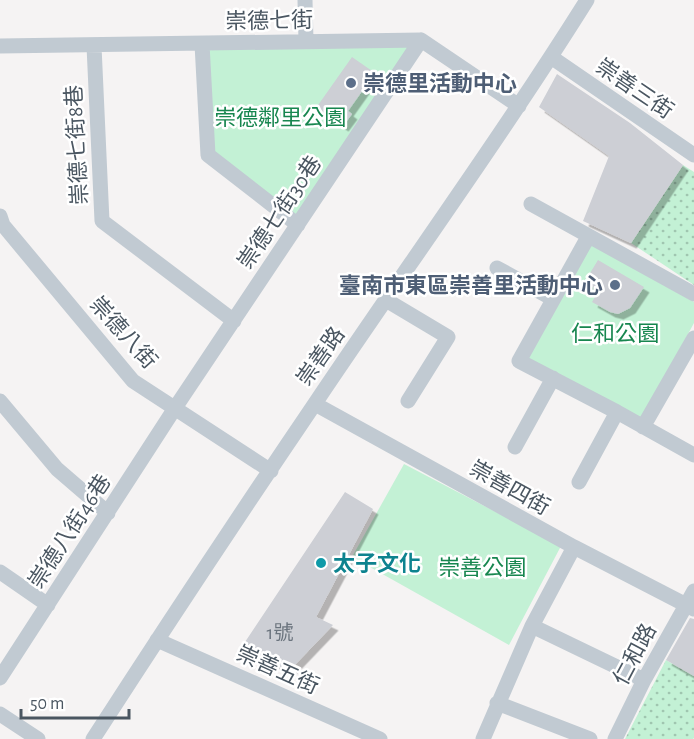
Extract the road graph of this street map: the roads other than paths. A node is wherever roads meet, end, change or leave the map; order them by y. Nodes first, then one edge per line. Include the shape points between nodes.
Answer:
1 (304, 0) edge
2 (587, 0) edge
3 (421, 40) junction
4 (306, 41) junction
5 (202, 44) junction
6 (0, 46) edge
7 (94, 46) junction
8 (551, 57) junction
9 (519, 106) junction
10 (694, 155) edge
11 (531, 204) dead end
12 (0, 216) edge
13 (298, 225) junction
14 (588, 237) junction
15 (497, 268) dead end
16 (694, 294) edge
17 (553, 299) junction
18 (386, 300) junction
19 (234, 321) junction
20 (694, 338) edge
21 (553, 378) junction
22 (0, 401) edge
23 (408, 401) dead end
24 (315, 404) junction
25 (176, 408) junction
26 (617, 412) junction
27 (644, 427) junction
28 (514, 447) dead end
29 (694, 455) edge
30 (271, 471) junction
31 (579, 482) dead end
32 (108, 513) junction
33 (574, 547) junction
34 (0, 572) edge
35 (694, 591) edge
36 (48, 605) junction
37 (690, 607) edge
38 (532, 626) junction
39 (157, 640) junction
40 (0, 678) edge
41 (644, 680) junction
42 (497, 703) junction
43 (0, 714) edge
44 (38, 739) edge
45 (93, 739) edge
46 (380, 739) edge
47 (483, 739) edge
48 (590, 739) edge
49 (615, 739) edge

1 - 4 street
2 - 8 street, 崇善路
3 - 4 street, 崇德七街
3 - 9 street
3 - 13 street, 崇德七街30巷
4 - 5 street, 崇德七街
5 - 7 street, 崇德七街
5 - 13 street via 208,155
6 - 7 street, 崇德七街
7 - 19 street, 崇德七街8巷 via 102,221
8 - 9 street, 崇善路
8 - 10 street, 崇善三街
9 - 18 street, 崇善路
11 - 14 street
12 - 25 street, 崇德八街 via 3,225 133,381
13 - 19 street, 崇德七街30巷
14 - 16 street
14 - 17 street
15 - 17 street
17 - 21 street via 519,361
18 - 23 street via 448,337
18 - 24 street, 崇善路
19 - 25 street, 崇德七街30巷
20 - 27 street
21 - 26 street
21 - 28 street
22 - 32 street via 57,469
24 - 30 street, 崇善路
24 - 33 street, 崇善四街
25 - 30 street, 崇德八街
25 - 32 street, 崇德八街46巷
26 - 27 street
26 - 31 street
27 - 29 street
30 - 39 street, 崇善路
32 - 36 street, 崇德八街46巷
33 - 37 street, 崇善四街
33 - 38 street
34 - 36 street
35 - 37 street, 仁和路
36 - 40 street, 崇德八街46巷
37 - 41 street, 仁和路
38 - 41 street
38 - 42 street
39 - 45 street, 崇善路
39 - 46 street, 崇善五街
41 - 49 street, 仁和路
42 - 47 street
42 - 48 street
43 - 44 street

